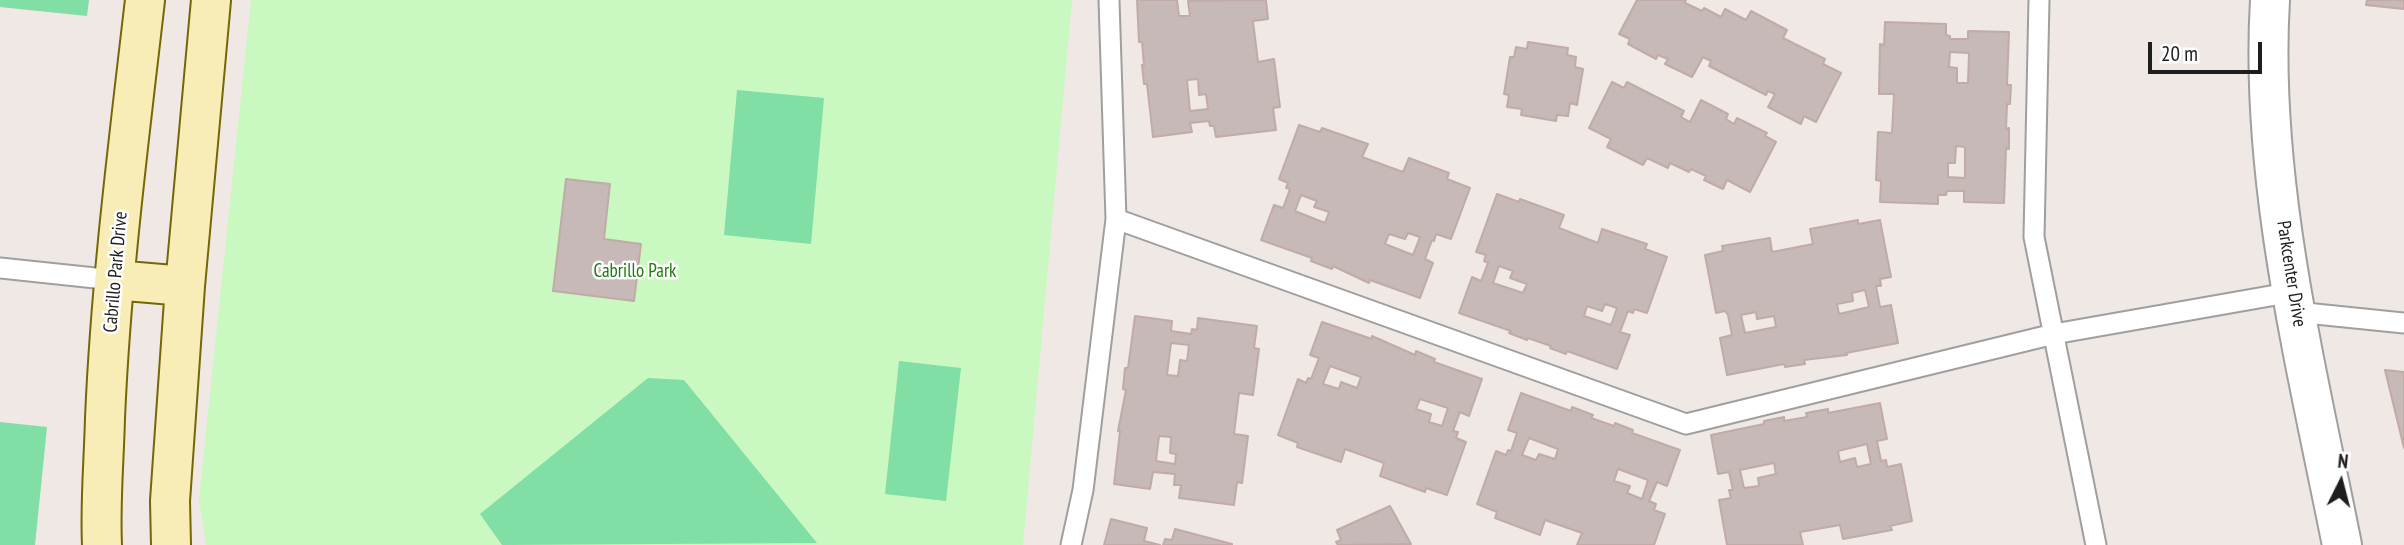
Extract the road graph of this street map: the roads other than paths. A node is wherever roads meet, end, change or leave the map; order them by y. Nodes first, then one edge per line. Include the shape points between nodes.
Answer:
1 (145, 0) edge
2 (211, 0) edge
3 (1109, 0) edge
4 (2039, 0) edge
5 (2270, 0) edge
6 (1116, 219) junction
7 (0, 268) edge
8 (114, 280) junction
9 (185, 286) junction
10 (2295, 302) junction
11 (2404, 323) edge
12 (2054, 334) junction
13 (102, 545) edge
14 (171, 545) edge
15 (1071, 545) edge
16 (2096, 545) edge
17 (2342, 545) edge

1 - 8 street, Cabrillo Park Drive
2 - 9 street
3 - 6 lane
4 - 12 lane via 2034,237
5 - 10 street, Parkcenter Drive via 2273,162
6 - 12 lane via 1686,424
6 - 15 lane via 1083,490
7 - 8 lane
8 - 9 street
8 - 13 street, Cabrillo Park Drive
9 - 14 street
10 - 11 lane
10 - 12 lane
10 - 17 street, Parkcenter Drive
12 - 16 lane

